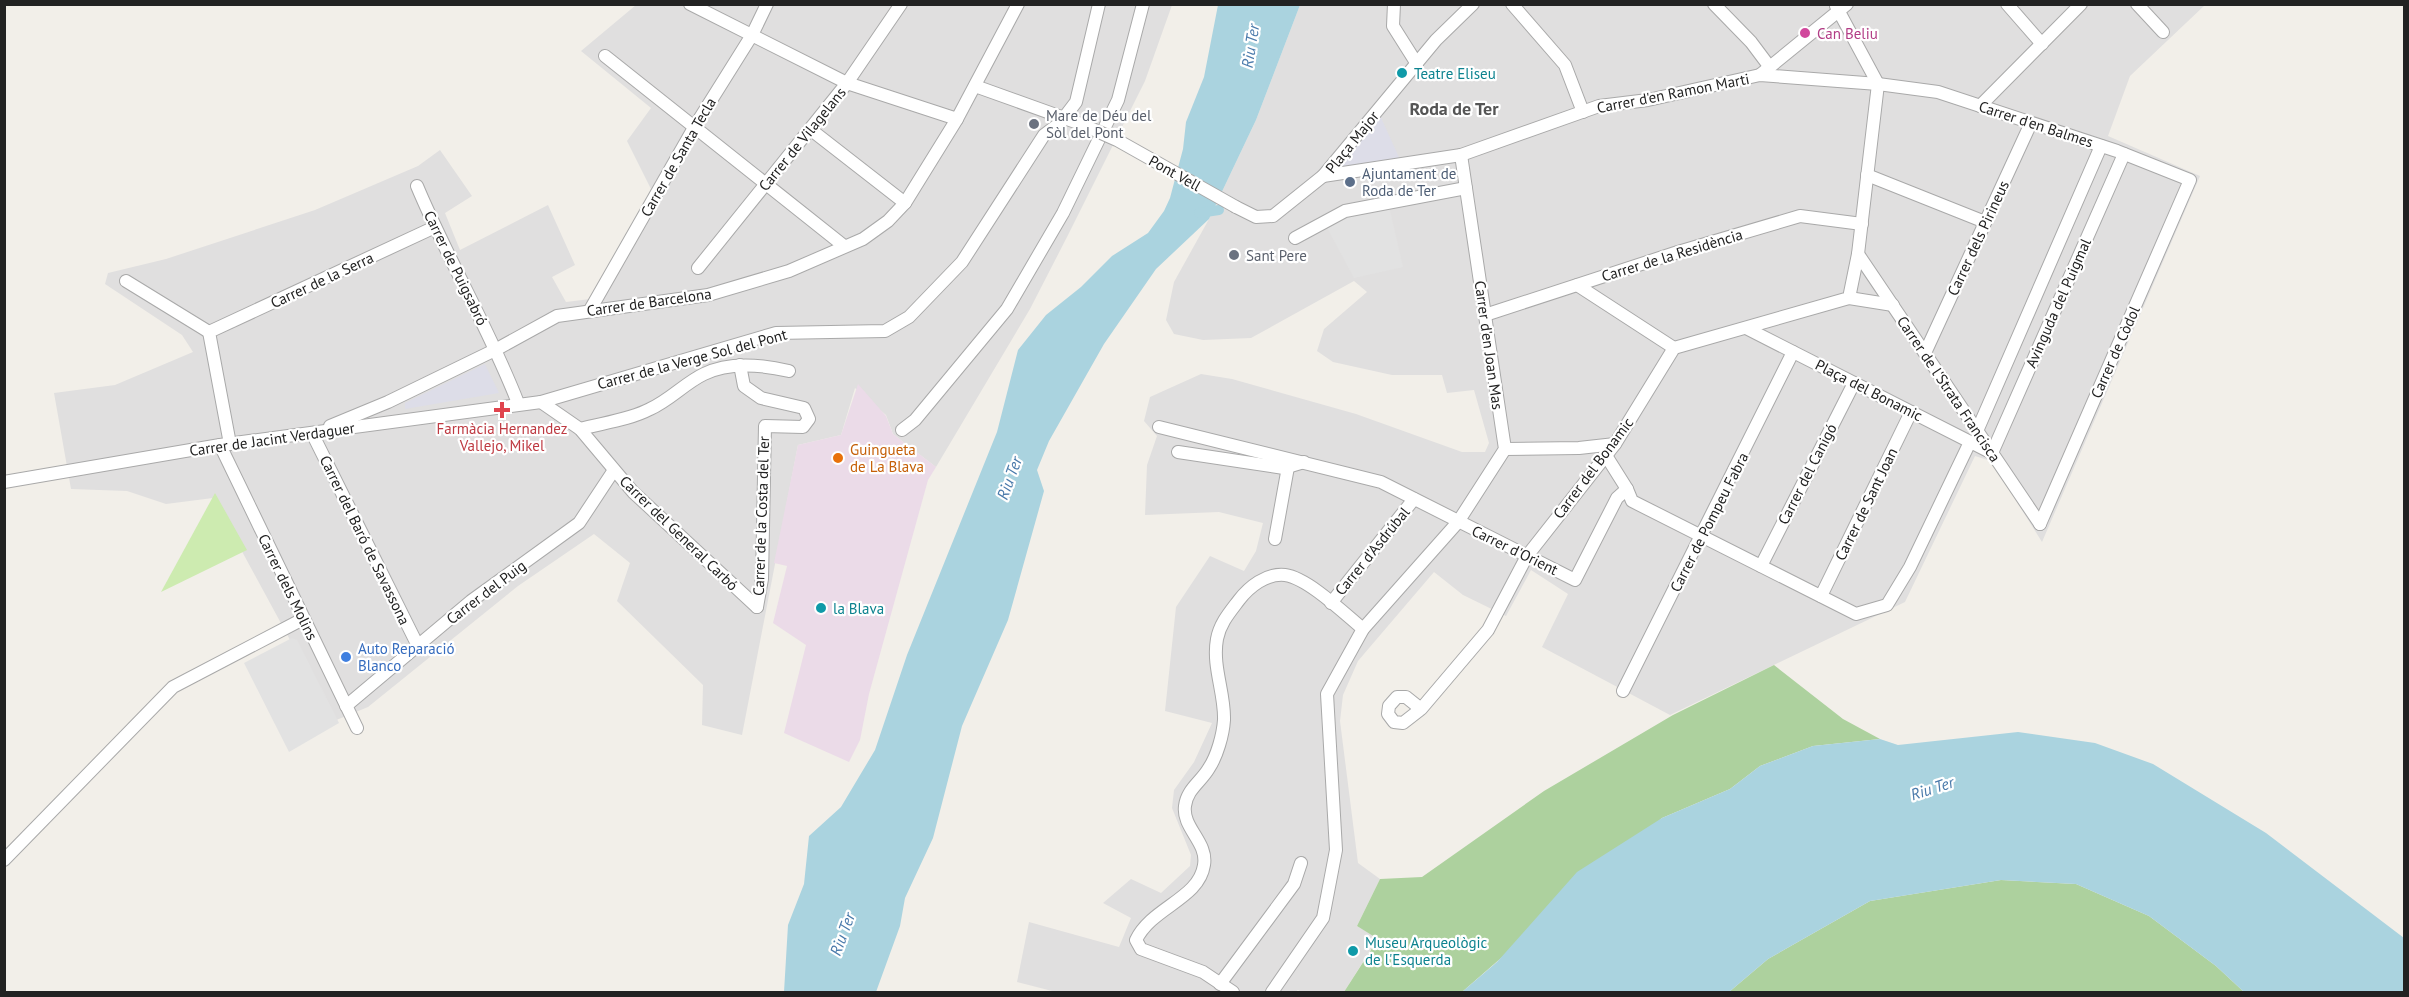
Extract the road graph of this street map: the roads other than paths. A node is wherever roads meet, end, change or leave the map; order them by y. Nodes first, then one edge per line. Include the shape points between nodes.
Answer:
1 (690, 4) edge
2 (767, 4) edge
3 (901, 4) edge
4 (1099, 4) edge
5 (1143, 4) edge
6 (1394, 4) edge
7 (1473, 4) edge
8 (1512, 4) edge
9 (1714, 4) edge
10 (2007, 4) edge
11 (2081, 4) edge
12 (2137, 4) edge
13 (1016, 5) edge
14 (1841, 6) edge
15 (2163, 32) dead end
16 (752, 35) junction
17 (2042, 44) junction
18 (605, 56) dead end
19 (1417, 64) junction
20 (1769, 66) junction
21 (1760, 75) junction
22 (848, 83) junction
23 (1878, 84) junction
24 (975, 86) junction
25 (1980, 106) junction
26 (1583, 112) junction
27 (1065, 117) junction
28 (957, 119) junction
29 (2031, 123) junction
30 (695, 126) junction
31 (810, 129) junction
32 (2101, 146) junction
33 (2124, 154) junction
34 (1461, 155) junction
35 (1415, 162) joint
36 (1868, 175) junction
37 (1323, 177) junction
38 (2190, 180) joint
39 (766, 183) junction
40 (417, 186) dead end
41 (1466, 188) junction
42 (905, 203) junction
43 (1985, 222) junction
44 (1862, 224) junction
45 (435, 228) junction
46 (1295, 238) dead end
47 (844, 246) junction
48 (1858, 254) junction
49 (698, 268) dead end
50 (126, 281) dead end
51 (1577, 285) junction
52 (1849, 298) junction
53 (1893, 306) junction
54 (590, 310) junction
55 (1485, 315) junction
56 (1746, 328) junction
57 (209, 332) junction
58 (1674, 348) junction
59 (497, 349) junction
60 (1793, 352) junction
61 (1925, 353) junction
62 (740, 365) junction
63 (789, 371) dead end
64 (1854, 382) junction
65 (541, 402) junction
66 (518, 403) junction
67 (1911, 412) junction
68 (1159, 427) dead end
69 (580, 429) junction
70 (902, 430) dead end
71 (312, 433) junction
72 (1973, 436) junction
73 (1615, 444) junction
74 (225, 445) junction
75 (1505, 449) junction
76 (1178, 453) dead end
77 (1992, 453) junction
78 (1605, 454) junction
79 (1305, 462) junction
80 (1288, 467) junction
81 (614, 470) junction
82 (4, 482) edge
83 (1627, 489) junction
84 (1413, 499) junction
85 (1458, 522) junction
86 (2040, 524) joint
87 (1702, 537) junction
88 (1275, 539) dead end
89 (1527, 556) junction
90 (1761, 566) junction
91 (1821, 597) junction
92 (1331, 603) junction
93 (757, 607) joint
94 (303, 619) junction
95 (1363, 629) junction
96 (418, 646) junction
97 (1623, 691) dead end
98 (346, 706) junction
99 (1421, 709) dead end
100 (357, 728) dead end
101 (4, 860) edge
102 (1301, 863) dead end
103 (1220, 984) junction
104 (1233, 993) edge
105 (1272, 993) edge

1 - 16 street
2 - 16 street, Carrer de Santa Tecla
3 - 22 street, Carrer de Vilagelans
4 - 27 street via 1076,102
5 - 70 street via 1118,100 1063,213 999,318 915,420
6 - 19 street via 1393,26
7 - 19 street, Plaça Major
8 - 26 street via 1565,65
9 - 20 street
10 - 17 street
11 - 17 street
12 - 15 street
13 - 24 street, Carrer de Barcelona
14 - 20 street
14 - 23 street
16 - 22 street
16 - 30 street, Carrer de Santa Tecla
17 - 25 street
18 - 30 street
19 - 37 street, Plaça Major
20 - 21 street
21 - 23 street, Carrer d'en Ramon Marti
21 - 26 street, Carrer d'en Ramon Marti
22 - 28 street
22 - 31 street, Carrer de Vilagelans
23 - 25 street, Carrer d'en Balmes via 1938,92
23 - 36 street
24 - 27 street, Pont Vell
24 - 28 street, Carrer de Barcelona
25 - 29 street, Carrer d'en Balmes
26 - 34 street, Carrer d'en Ramon Marti
27 - 37 street, Pont Vell, bridge via 1117,140 1256,218 1273,216
27 - 65 street, Carrer de la Verge Sol del Pont via 1044,135 962,262 909,317 885,331 776,333
28 - 42 street, Carrer de Barcelona
29 - 32 street, Carrer d'en Balmes
29 - 43 street, Carrer dels Pirineus
30 - 39 street
30 - 54 street, Carrer de Santa Tecla
31 - 39 street, Carrer de Vilagelans
31 - 42 street
32 - 33 street, Carrer d'en Balmes
32 - 72 street, Avinguda del Puigmal
33 - 38 street, Carrer d'en Balmes
33 - 77 street, Avinguda del Puigmal
34 - 35 street, Carrer d'en Ramon Marti
34 - 41 street, Carrer d'en Joan Mas
35 - 37 street, Plaça Major
36 - 43 street
36 - 44 street
38 - 86 street, Carrer de Còdol
39 - 47 street
39 - 49 street, Carrer de Vilagelans
40 - 45 street, Carrer de Puigsabró
41 - 46 street via 1368,205 1345,212
41 - 55 street, Carrer d'en Joan Mas
42 - 47 street, Carrer de Barcelona via 863,239
43 - 61 street, Carrer dels Pirineus
44 - 48 street
44 - 51 street, Carrer de la Residència via 1800,216
45 - 57 street, Carrer de la Serra
45 - 59 street, Carrer de Puigsabró
47 - 54 street, Carrer de Barcelona via 789,271 708,295
48 - 52 street
48 - 53 street, Carrer de l'Strata Francisca
50 - 57 street
51 - 55 street, Carrer de la Residència
51 - 58 street
52 - 53 street
52 - 56 street
53 - 61 street, Carrer de l'Strata Francisca
54 - 59 street, Carrer de Barcelona via 556,316
55 - 75 street, Carrer d'en Joan Mas
56 - 58 street
56 - 60 street, Plaça del Bonamic
57 - 74 street
58 - 73 street, Carrer del Bonamic
59 - 66 street, Carrer de Puigsabró
59 - 71 street, Carrer de Barcelona via 388,402
60 - 64 street, Plaça del Bonamic
60 - 87 street, Carrer de Pompeu Fabra
61 - 72 street, Carrer de l'Strata Francisca
62 - 63 street
62 - 69 street via 704,374 647,411
62 - 93 street, Carrer de la Costa del Ter via 744,386 761,398 804,408 809,419 803,427 765,426 762,579
64 - 67 street, Plaça del Bonamic
64 - 90 street, Carrer del Canigó
65 - 66 street, Carrer de Jacint Verdaguer
65 - 69 street, Carrer del General Carbó
66 - 71 street, Carrer de Jacint Verdaguer
67 - 72 street, Plaça del Bonamic
67 - 91 street, Carrer de Sant Joan
68 - 79 street, Carrer d'Orient
69 - 81 street, Carrer del General Carbó
71 - 74 street, Carrer de Jacint Verdaguer
71 - 96 street, Carrer del Baró de Savassona
72 - 77 street, Plaça del Bonamic
72 - 91 street, Avinguda del Puigmal via 1910,567 1887,605 1856,614
73 - 75 street
73 - 78 street, Carrer del Bonamic
74 - 82 street, Carrer de Jacint Verdaguer
74 - 94 street, Carrer dels Molins
75 - 85 street
76 - 80 street
77 - 86 street, Carrer de l'Strata Francisca
78 - 83 street, Avinguda del Puigmal
78 - 89 street, Carrer del Bonamic
79 - 80 street
79 - 84 street, Carrer d'Orient via 1381,482
80 - 88 street
81 - 93 street, Carrer del General Carbó
81 - 96 street, Carrer del Puig via 579,523 471,601
83 - 87 street, Avinguda del Puigmal via 1632,501
83 - 89 street, Carrer d'Orient via 1617,498 1575,580
84 - 85 street, Carrer d'Orient
84 - 92 street, Carrer d'Asdrúbal
85 - 89 street, Carrer d'Orient
85 - 95 street
87 - 90 street, Avinguda del Puigmal
87 - 97 street, Carrer de Pompeu Fabra
89 - 99 street, Carrer del Bonamic via 1488,630
90 - 91 street, Avinguda del Puigmal
92 - 95 street
92 - 103 street via 1285,575 1267,578 1250,586 1222,622 1217,639 1222,731 1209,769 1195,784 1185,807 1187,820 1204,850 1205,863 1193,889 1148,920 1136,940 1141,949 1203,972
94 - 98 street, Carrer dels Molins
94 - 101 street via 173,687
95 - 105 street via 1328,694 1336,850 1323,918
96 - 98 street, Carrer del Puig
98 - 100 street, Carrer dels Molins
102 - 103 street via 1293,884
103 - 104 street

